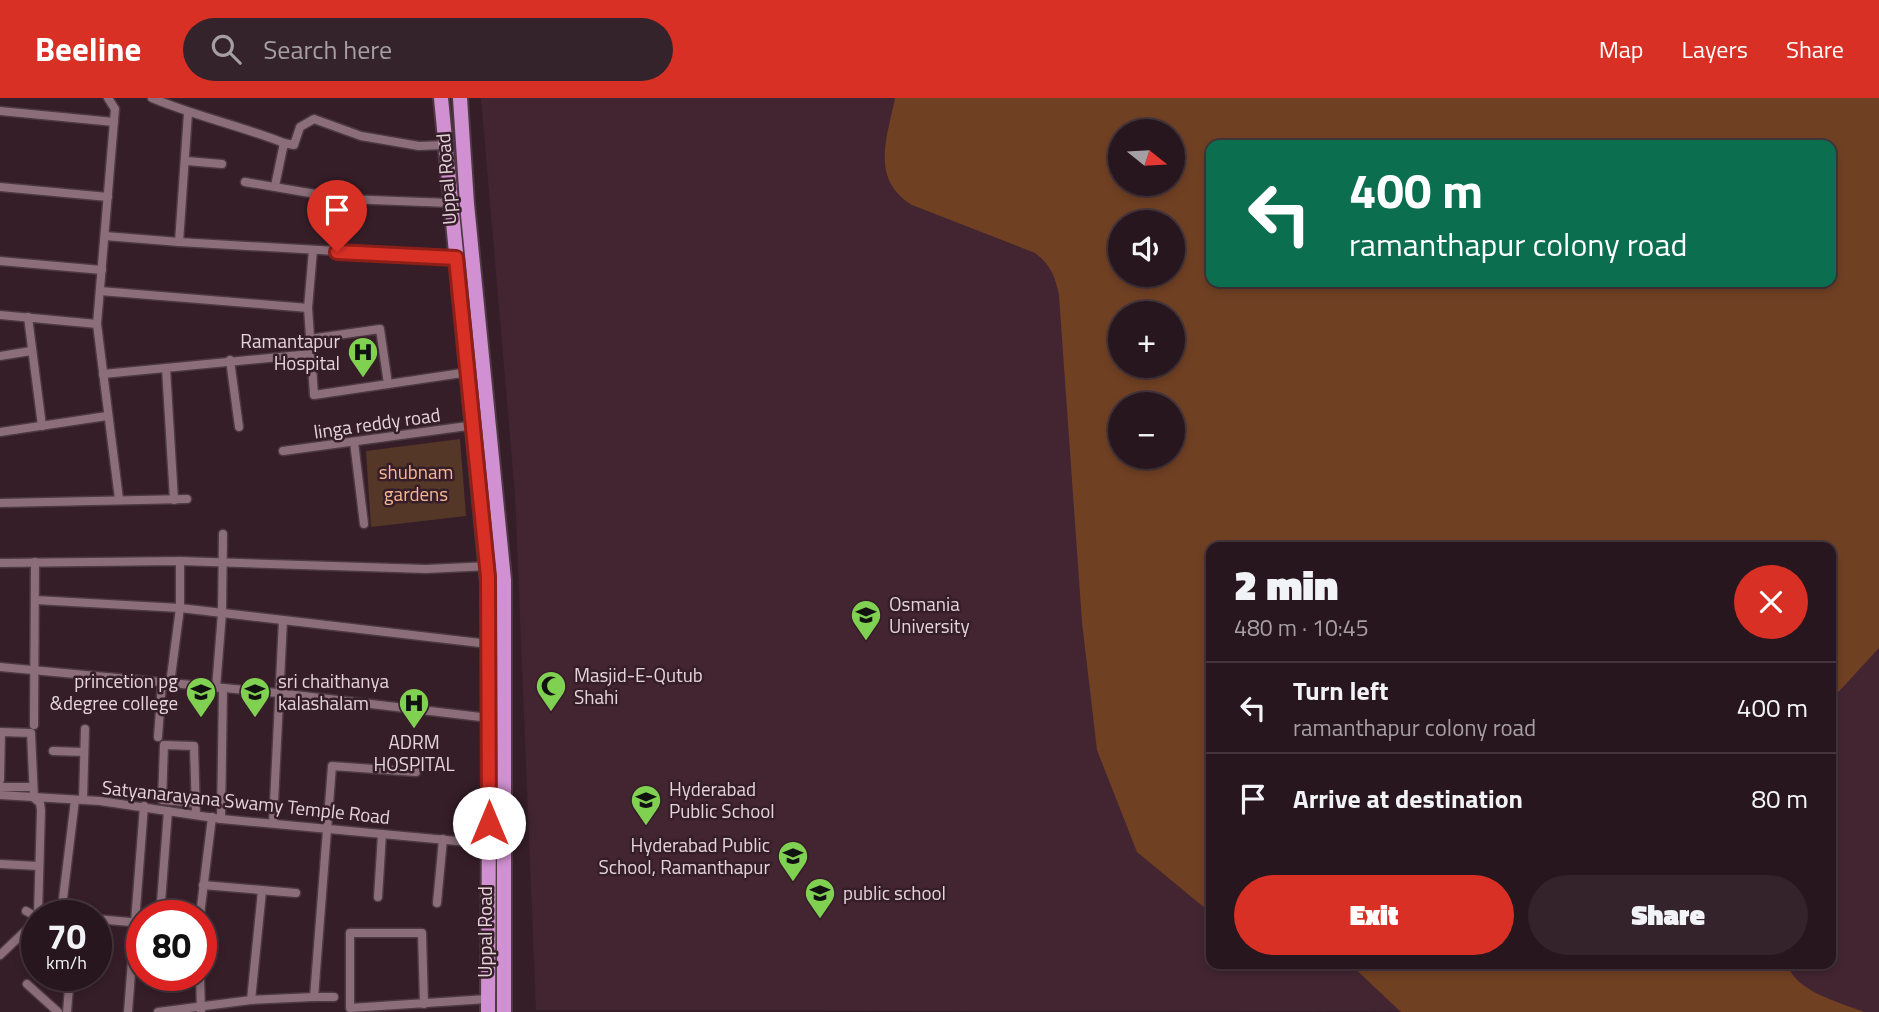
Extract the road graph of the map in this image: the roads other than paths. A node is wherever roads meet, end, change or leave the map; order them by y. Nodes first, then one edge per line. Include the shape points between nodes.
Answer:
1 (108, 98) edge
2 (152, 98) edge
3 (441, 98) edge
4 (460, 98) edge
5 (0, 111) edge
6 (188, 113) junction
7 (114, 122) junction
8 (284, 143) junction
9 (445, 145) junction
10 (187, 161) junction
11 (222, 164) dead end
12 (244, 182) dead end
13 (275, 186) junction
14 (0, 187) edge
15 (108, 197) junction
16 (450, 203) junction
17 (105, 236) junction
18 (179, 242) junction
19 (313, 250) junction
20 (456, 258) junction
21 (472, 258) junction
22 (0, 261) edge
23 (102, 270) junction
24 (100, 291) junction
25 (308, 308) junction
26 (0, 315) edge
27 (28, 317) junction
28 (97, 324) junction
29 (309, 340) junction
30 (31, 351) junction
31 (310, 354) junction
32 (0, 356) edge
33 (230, 360) junction
34 (166, 368) junction
35 (469, 372) junction
36 (103, 374) junction
37 (388, 384) junction
38 (107, 416) junction
39 (475, 425) junction
40 (42, 426) junction
41 (239, 427) dead end
42 (0, 432) edge
43 (354, 442) junction
44 (283, 451) dead end
45 (118, 499) junction
46 (187, 499) dead end
47 (174, 500) junction
48 (0, 503) edge
49 (364, 524) dead end
50 (223, 534) dead end
51 (180, 561) junction
52 (35, 562) junction
53 (221, 562) junction
54 (0, 563) edge
55 (495, 566) junction
56 (35, 600) junction
57 (180, 608) junction
58 (222, 613) junction
59 (283, 620) junction
60 (489, 644) junction
61 (0, 667) edge
62 (34, 670) junction
63 (166, 683) junction
64 (220, 688) junction
65 (278, 693) junction
66 (489, 718) junction
67 (34, 725) dead end
68 (85, 729) dead end
69 (158, 737) dead end
70 (53, 751) dead end
71 (84, 752) junction
72 (416, 772) dead end
73 (0, 780) edge
74 (33, 786) junction
75 (0, 787) edge
76 (0, 794) edge
77 (34, 798) junction
78 (79, 800) junction
79 (196, 803) junction
80 (144, 806) junction
81 (167, 811) junction
82 (196, 814) junction
83 (216, 818) junction
84 (273, 823) junction
85 (329, 828) junction
86 (382, 834) junction
87 (443, 839) junction
88 (489, 844) junction
89 (0, 864) edge
90 (38, 866) junction
91 (203, 885) junction
92 (262, 891) junction
93 (296, 893) dead end
94 (378, 897) dead end
95 (37, 900) edge
96 (63, 900) edge
97 (140, 900) edge
98 (161, 900) edge
99 (202, 900) edge
100 (438, 903) dead end
101 (21, 934) edge
102 (0, 956) edge
103 (35, 991) edge
104 (69, 991) edge
105 (131, 991) edge
106 (200, 991) edge
107 (314, 997) junction
108 (334, 997) dead end
109 (251, 1000) junction
110 (424, 1004) junction
111 (488, 1005) edge
112 (201, 1009) edge
113 (58, 1012) edge
114 (67, 1012) edge
115 (128, 1012) edge
116 (158, 1012) edge
117 (504, 1012) edge

1 - 7 street via 115,108
2 - 6 street
3 - 9 highway
4 - 21 highway, Uppal Road
5 - 7 street
6 - 8 street via 233,123
6 - 10 street
7 - 15 street
8 - 9 street via 294,145 300,127 314,119 361,136 419,146
8 - 13 street
9 - 16 highway
10 - 11 street
10 - 18 street
12 - 13 street
13 - 16 street via 345,199
14 - 15 street
15 - 17 street
16 - 20 highway
17 - 18 street
17 - 23 street
18 - 19 street
19 - 20 street
19 - 25 street
20 - 21 street
20 - 35 highway
21 - 55 highway, Uppal Road
22 - 23 street
23 - 24 street
24 - 25 street
24 - 28 street
25 - 29 street
26 - 27 street
27 - 28 street
27 - 30 street
28 - 36 street
29 - 31 street
29 - 37 street via 380,329
30 - 32 street
30 - 40 street
31 - 33 street
31 - 37 street via 314,396
33 - 34 street
33 - 41 street
34 - 36 street
34 - 47 street
35 - 37 street
35 - 39 highway
36 - 38 street
38 - 40 street
38 - 45 street
39 - 43 street, linga reddy road
39 - 55 highway
40 - 42 street
43 - 44 street, linga reddy road
43 - 49 street
45 - 47 street
45 - 48 street
46 - 47 street
50 - 53 street
51 - 52 street
51 - 53 street
51 - 57 street
52 - 54 street
52 - 56 street
53 - 55 street via 426,569
53 - 58 street
55 - 60 highway
55 - 117 highway, Uppal Road
56 - 57 street
56 - 62 street
57 - 58 street
57 - 63 street
58 - 59 street
58 - 64 street
59 - 60 street
59 - 65 street
60 - 66 highway
61 - 62 street
62 - 63 street
62 - 67 street
63 - 64 street
63 - 69 street
64 - 65 street
64 - 83 street
65 - 66 street
65 - 84 street
66 - 88 highway
68 - 71 street
70 - 71 street
71 - 78 street
72 - 85 street via 332,766
73 - 74 street via 1,732 31,733
74 - 75 street
74 - 77 street
76 - 77 street, Satyanarayana Swamy Temple Road
77 - 78 street, Satyanarayana Swamy Temple Road
77 - 90 street via 41,804
78 - 80 street, Satyanarayana Swamy Temple Road
78 - 96 street
79 - 79 street via 194,746 164,745 162,800
79 - 82 street
80 - 81 street, Satyanarayana Swamy Temple Road
80 - 97 street
81 - 82 street, Satyanarayana Swamy Temple Road
81 - 98 street
82 - 83 street, Satyanarayana Swamy Temple Road
83 - 84 street, Satyanarayana Swamy Temple Road
83 - 91 street
84 - 85 street, Satyanarayana Swamy Temple Road
85 - 86 street, Satyanarayana Swamy Temple Road
85 - 107 street
86 - 87 street, Satyanarayana Swamy Temple Road
86 - 94 street
87 - 88 street, Satyanarayana Swamy Temple Road
87 - 100 street
88 - 111 highway
89 - 90 street
90 - 95 street
91 - 92 street
91 - 99 street
92 - 93 street
92 - 109 street
101 - 102 street
103 - 113 street
104 - 114 street
105 - 115 street
106 - 112 street
107 - 108 street
107 - 109 street
109 - 112 street
110 - 110 street via 350,1008 350,933 422,933
110 - 111 street
112 - 116 street

